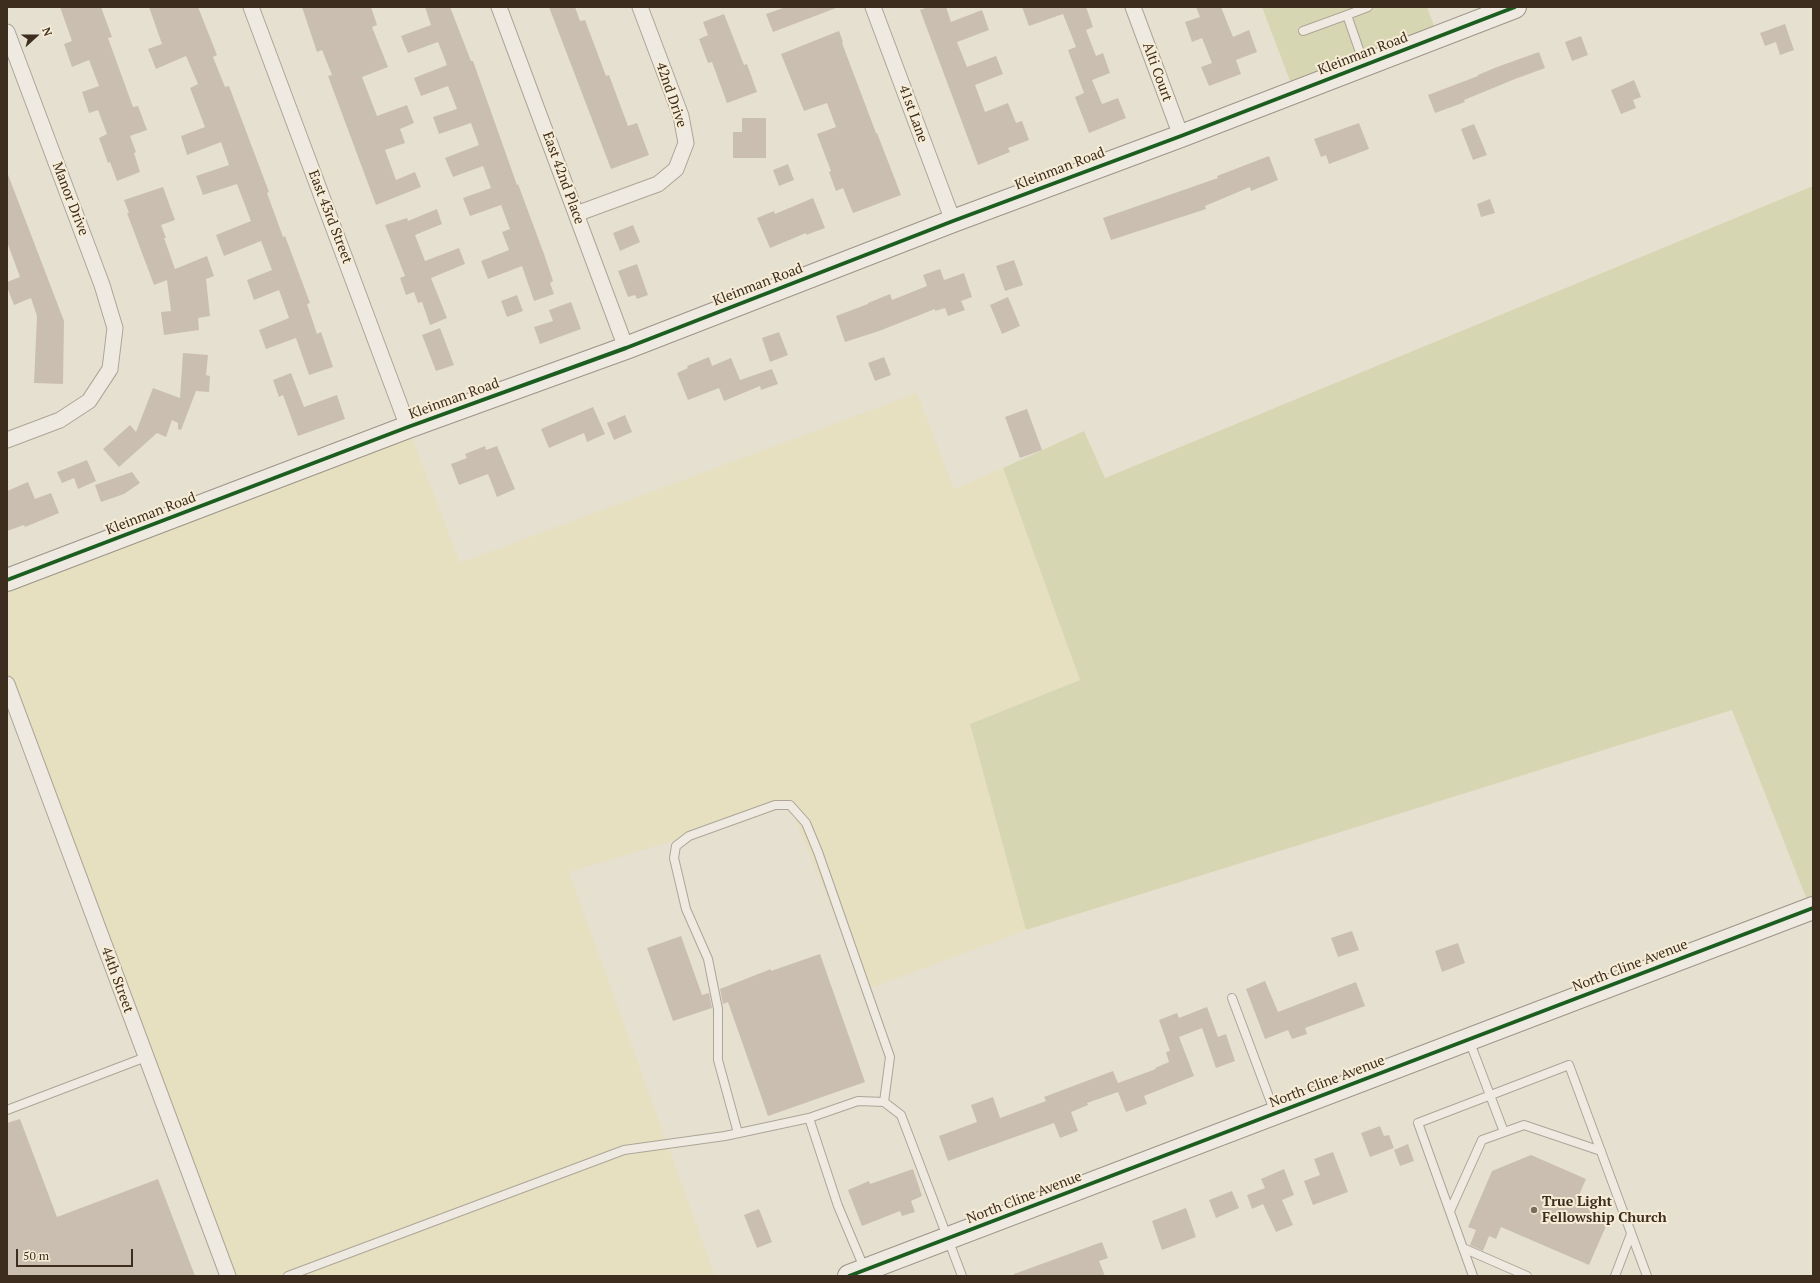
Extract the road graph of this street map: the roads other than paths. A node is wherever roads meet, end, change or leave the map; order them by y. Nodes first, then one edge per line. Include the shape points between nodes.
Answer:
1 (251, 7) edge
2 (499, 7) edge
3 (640, 7) edge
4 (873, 7) edge
5 (1133, 7) edge
6 (1368, 7) edge
7 (1514, 7) edge
8 (1347, 15) junction
9 (1303, 31) dead end
10 (7, 32) edge
11 (1364, 65) junction
12 (1181, 136) junction
13 (576, 214) junction
14 (953, 221) junction
15 (626, 348) junction
16 (408, 427) junction
17 (7, 440) edge
18 (7, 580) edge
19 (7, 684) edge
20 (1813, 908) edge
21 (1232, 998) dead end
22 (1469, 1039) junction
23 (146, 1057) junction
24 (1490, 1096) junction
25 (884, 1102) junction
26 (7, 1110) edge
27 (1275, 1114) junction
28 (809, 1118) junction
29 (1504, 1132) junction
30 (738, 1133) junction
31 (1601, 1151) junction
32 (1450, 1211) junction
33 (1632, 1234) junction
34 (948, 1239) junction
35 (1463, 1248) junction
36 (857, 1273) edge
37 (228, 1276) edge
38 (288, 1276) edge
39 (962, 1276) edge
40 (1473, 1276) edge
41 (1527, 1276) edge
42 (1615, 1276) edge
43 (1647, 1276) edge

1 - 16 street, East 43rd Street
2 - 13 street, East 42nd Place
3 - 13 street, 42nd Drive via 681,116 686,143 676,169 658,184
4 - 14 street, 41st Lane
5 - 12 street, Alti Court
6 - 8 lane
7 - 11 street, Kleinman Road
8 - 9 lane
8 - 11 lane
10 - 17 street, Manor Drive via 102,285 115,328 110,369 89,401 60,420
11 - 12 street, Kleinman Road
12 - 14 street, Kleinman Road
13 - 15 street, East 42nd Place
14 - 15 street, Kleinman Road
15 - 16 street, Kleinman Road
16 - 18 street, Kleinman Road
19 - 23 street, 44th Street
20 - 22 street, North Cline Avenue
21 - 27 lane
22 - 24 lane
22 - 27 street, North Cline Avenue
23 - 26 lane
23 - 37 street, 44th Street
24 - 29 lane
24 - 31 lane via 1569,1065
24 - 32 lane via 1418,1123
25 - 28 lane via 858,1101
25 - 30 lane via 890,1057 818,852 806,822 790,806 775,805 689,836 676,846 674,858 686,909 708,959 718,1009 718,1060
25 - 34 lane via 901,1114
27 - 34 street, North Cline Avenue
28 - 30 lane
28 - 36 lane
29 - 31 lane via 1524,1125
29 - 32 lane via 1482,1140
30 - 38 lane via 624,1150
31 - 33 lane
32 - 35 lane
33 - 42 lane
33 - 43 lane
34 - 36 street, North Cline Avenue
34 - 39 lane
35 - 40 lane
35 - 41 lane

